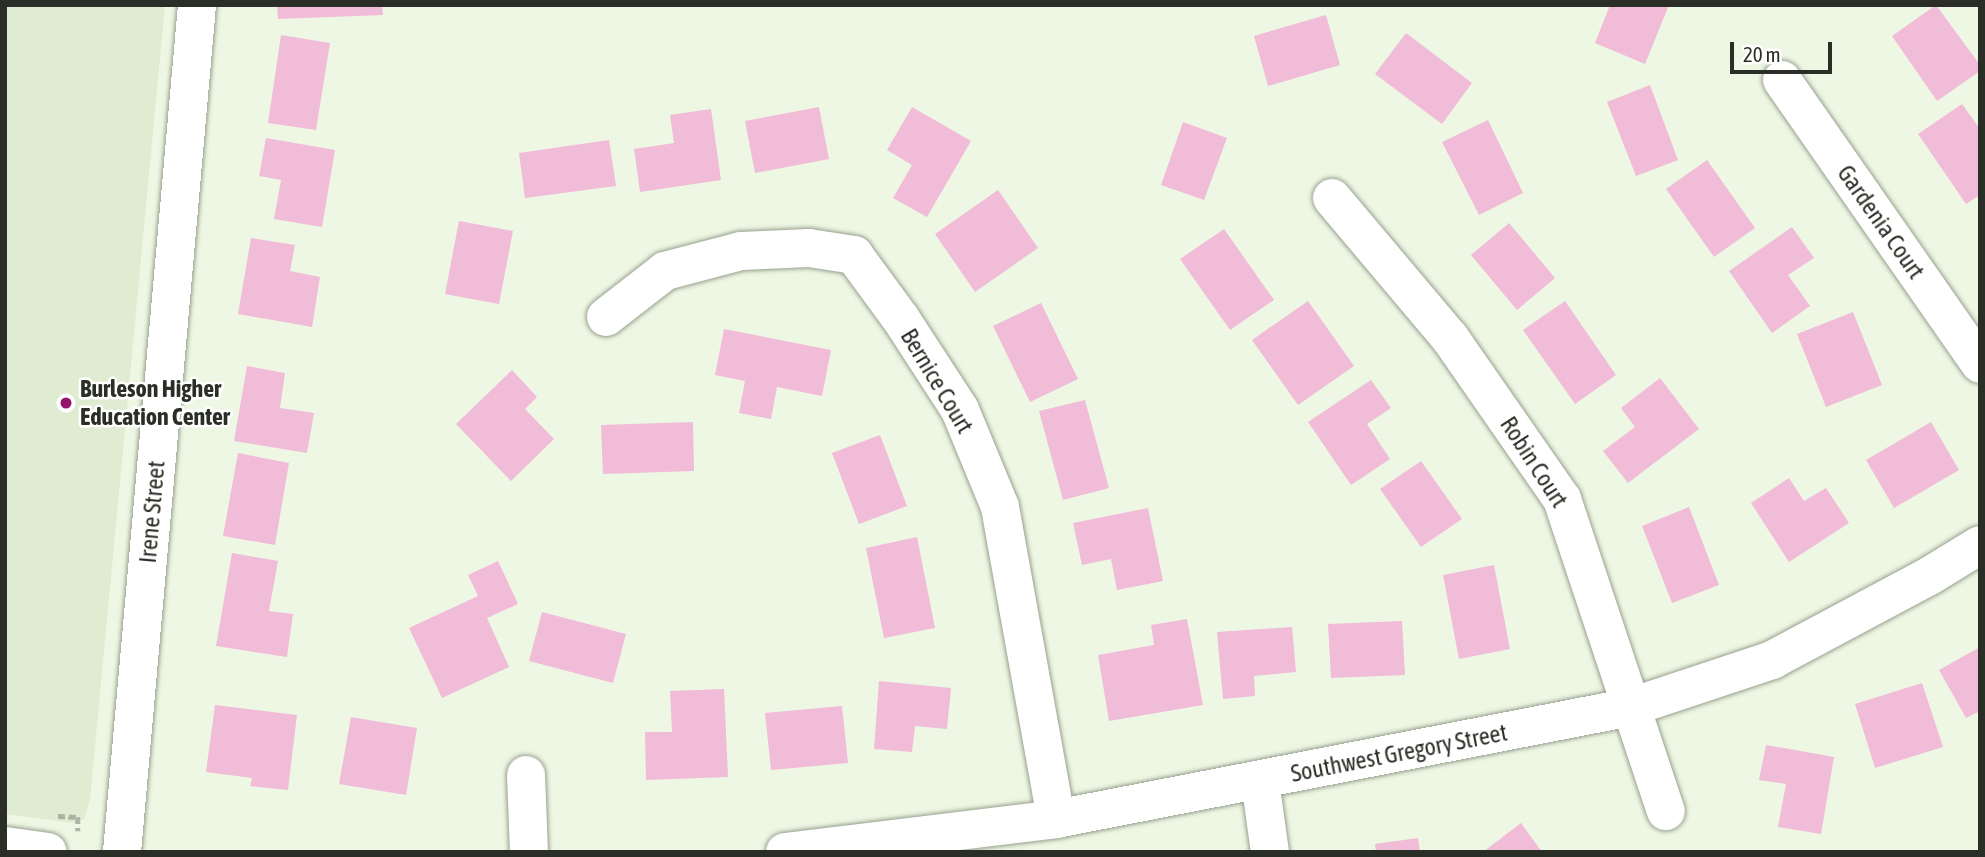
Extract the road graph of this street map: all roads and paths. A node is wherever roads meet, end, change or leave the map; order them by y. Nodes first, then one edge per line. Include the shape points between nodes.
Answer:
1 (197, 5) edge
2 (1782, 80) dead end
3 (1332, 198) dead end
4 (606, 317) dead end
5 (1980, 364) edge
6 (1980, 545) edge
7 (1631, 707) junction
8 (526, 775) dead end
9 (1261, 781) junction
10 (1666, 811) dead end
11 (1056, 819) junction
12 (5, 846) edge
13 (48, 852) edge
14 (122, 852) edge
15 (529, 852) edge
16 (785, 852) edge
17 (1270, 852) edge

1 - 14 street, Irene Street
2 - 5 street, Gardenia Court
3 - 7 street, Robin Court via 1450,338 1562,499
4 - 11 street, Bernice Court via 666,271 741,251 809,248 854,256 960,410 1000,507
6 - 7 street, Southwest Gregory Street via 1772,660
7 - 9 street, Southwest Gregory Street
7 - 10 street, Robin Court
8 - 15 street
9 - 11 street, Southwest Gregory Street
9 - 17 street
11 - 16 street, Southwest Gregory Street
12 - 13 street

